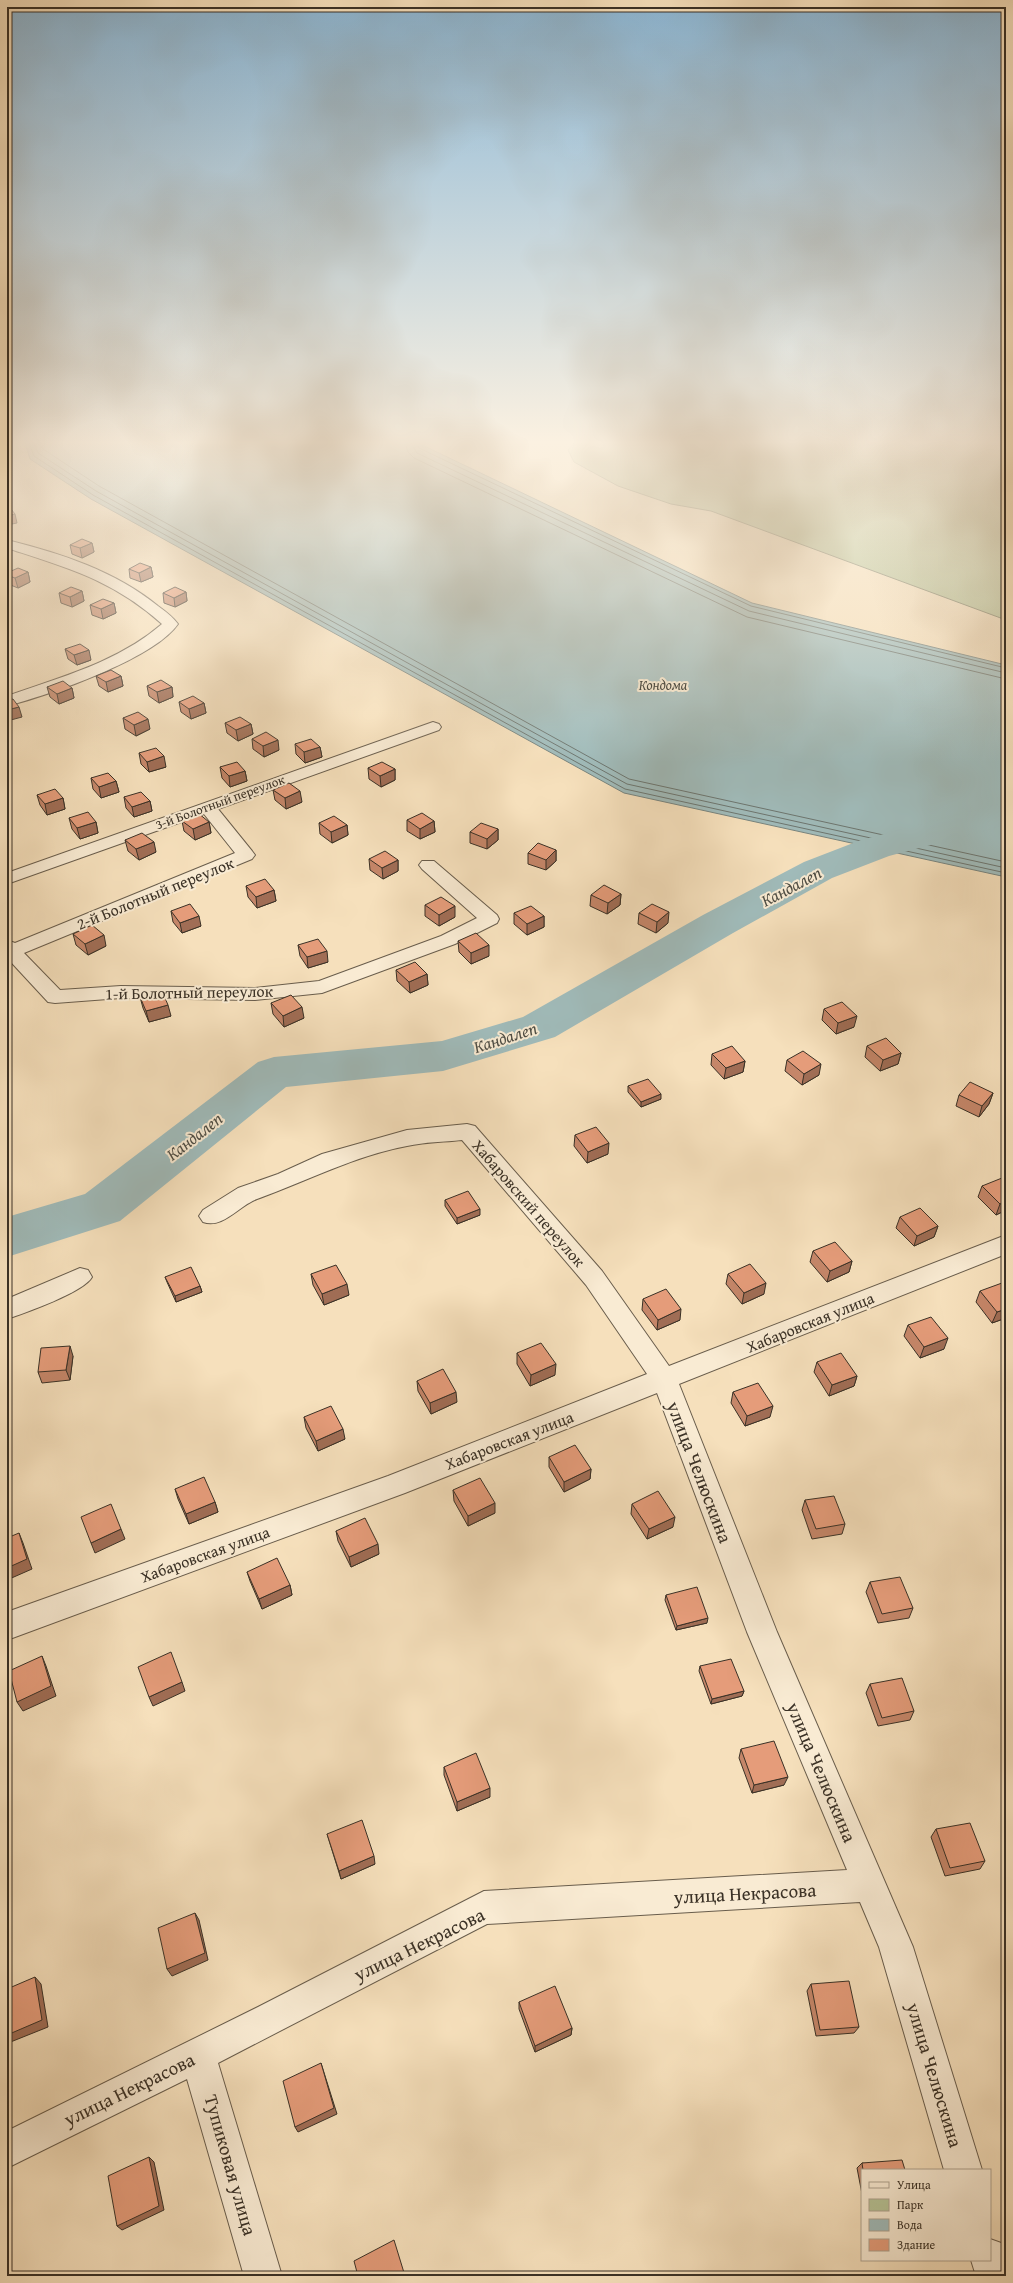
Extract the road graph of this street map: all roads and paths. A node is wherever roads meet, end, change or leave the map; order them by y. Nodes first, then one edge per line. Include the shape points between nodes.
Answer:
1 (24, 550) edge
2 (7, 701) edge
3 (433, 727) dead end
4 (207, 807) junction
5 (428, 865) dead end
6 (7, 879) edge
7 (9, 951) edge
8 (211, 1216) dead end
9 (1006, 1244) edge
10 (80, 1277) dead end
11 (7, 1309) edge
12 (665, 1380) junction
13 (7, 1626) edge
14 (870, 1885) junction
15 (198, 2055) junction
16 (7, 2150) edge
17 (964, 2169) edge
18 (991, 2261) edge
19 (263, 2276) edge
20 (995, 2276) edge

1 - 2 street via 116,583 145,601 172,624 108,666
3 - 4 street, 3-й Болотный переулок
4 - 6 street, 3-й Болотный переулок
4 - 7 street, 2-й Болотный переулок via 246,855
5 - 7 street, 1-й Болотный переулок via 490,919 448,940 322,987 255,994 121,992 56,997
8 - 12 street, Хабаровский переулок via 246,1194 286,1180 330,1160 407,1138 467,1132 594,1278
9 - 12 street, Хабаровская улица
10 - 11 street
12 - 13 street, Хабаровская улица via 395,1484
12 - 14 street, улица Челюскина via 762,1632
14 - 15 street, улица Некрасова via 484,1908
14 - 17 street, улица Челюскина via 896,1947
15 - 16 street, улица Некрасова
15 - 19 street, Тупиковая улица
18 - 20 street

